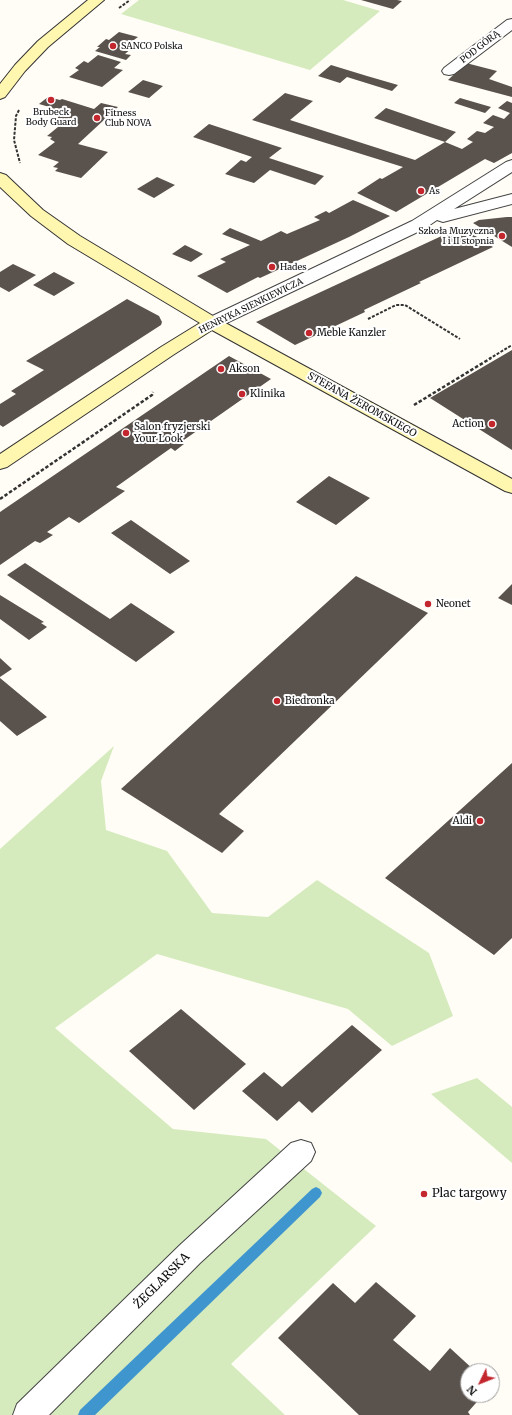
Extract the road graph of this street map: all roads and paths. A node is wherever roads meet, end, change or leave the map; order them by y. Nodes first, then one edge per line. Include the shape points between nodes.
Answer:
1 (97, 0) edge
2 (130, 0) edge
3 (118, 9) dead end
4 (512, 22) edge
5 (449, 71) dead end
6 (0, 94) edge
7 (22, 104) dead end
8 (21, 166) dead end
9 (512, 166) edge
10 (0, 178) edge
11 (512, 199) edge
12 (418, 225) junction
13 (368, 320) dead end
14 (212, 323) junction
15 (460, 338) dead end
16 (512, 345) edge
17 (152, 395) dead end
18 (408, 408) dead end
19 (0, 463) edge
20 (512, 487) edge
21 (0, 499) edge
22 (301, 1152) dead end
23 (28, 1415) edge

1 - 6 street via 43,44
2 - 3 path
4 - 5 street, POD GÓRĄ
7 - 8 path via 16,116 14,140
9 - 12 street, HENRYKA SIENKIEWICZA
10 - 14 street, STEFANA ŻEROMSKIEGO via 37,213 74,240
11 - 12 street
12 - 14 street, HENRYKA SIENKIEWICZA
13 - 15 path via 396,305 405,305
14 - 19 street, HENRYKA SIENKIEWICZA
14 - 20 street, STEFANA ŻEROMSKIEGO
16 - 18 path
17 - 21 path
22 - 23 street, ŻEGLARSKA via 190,1254

